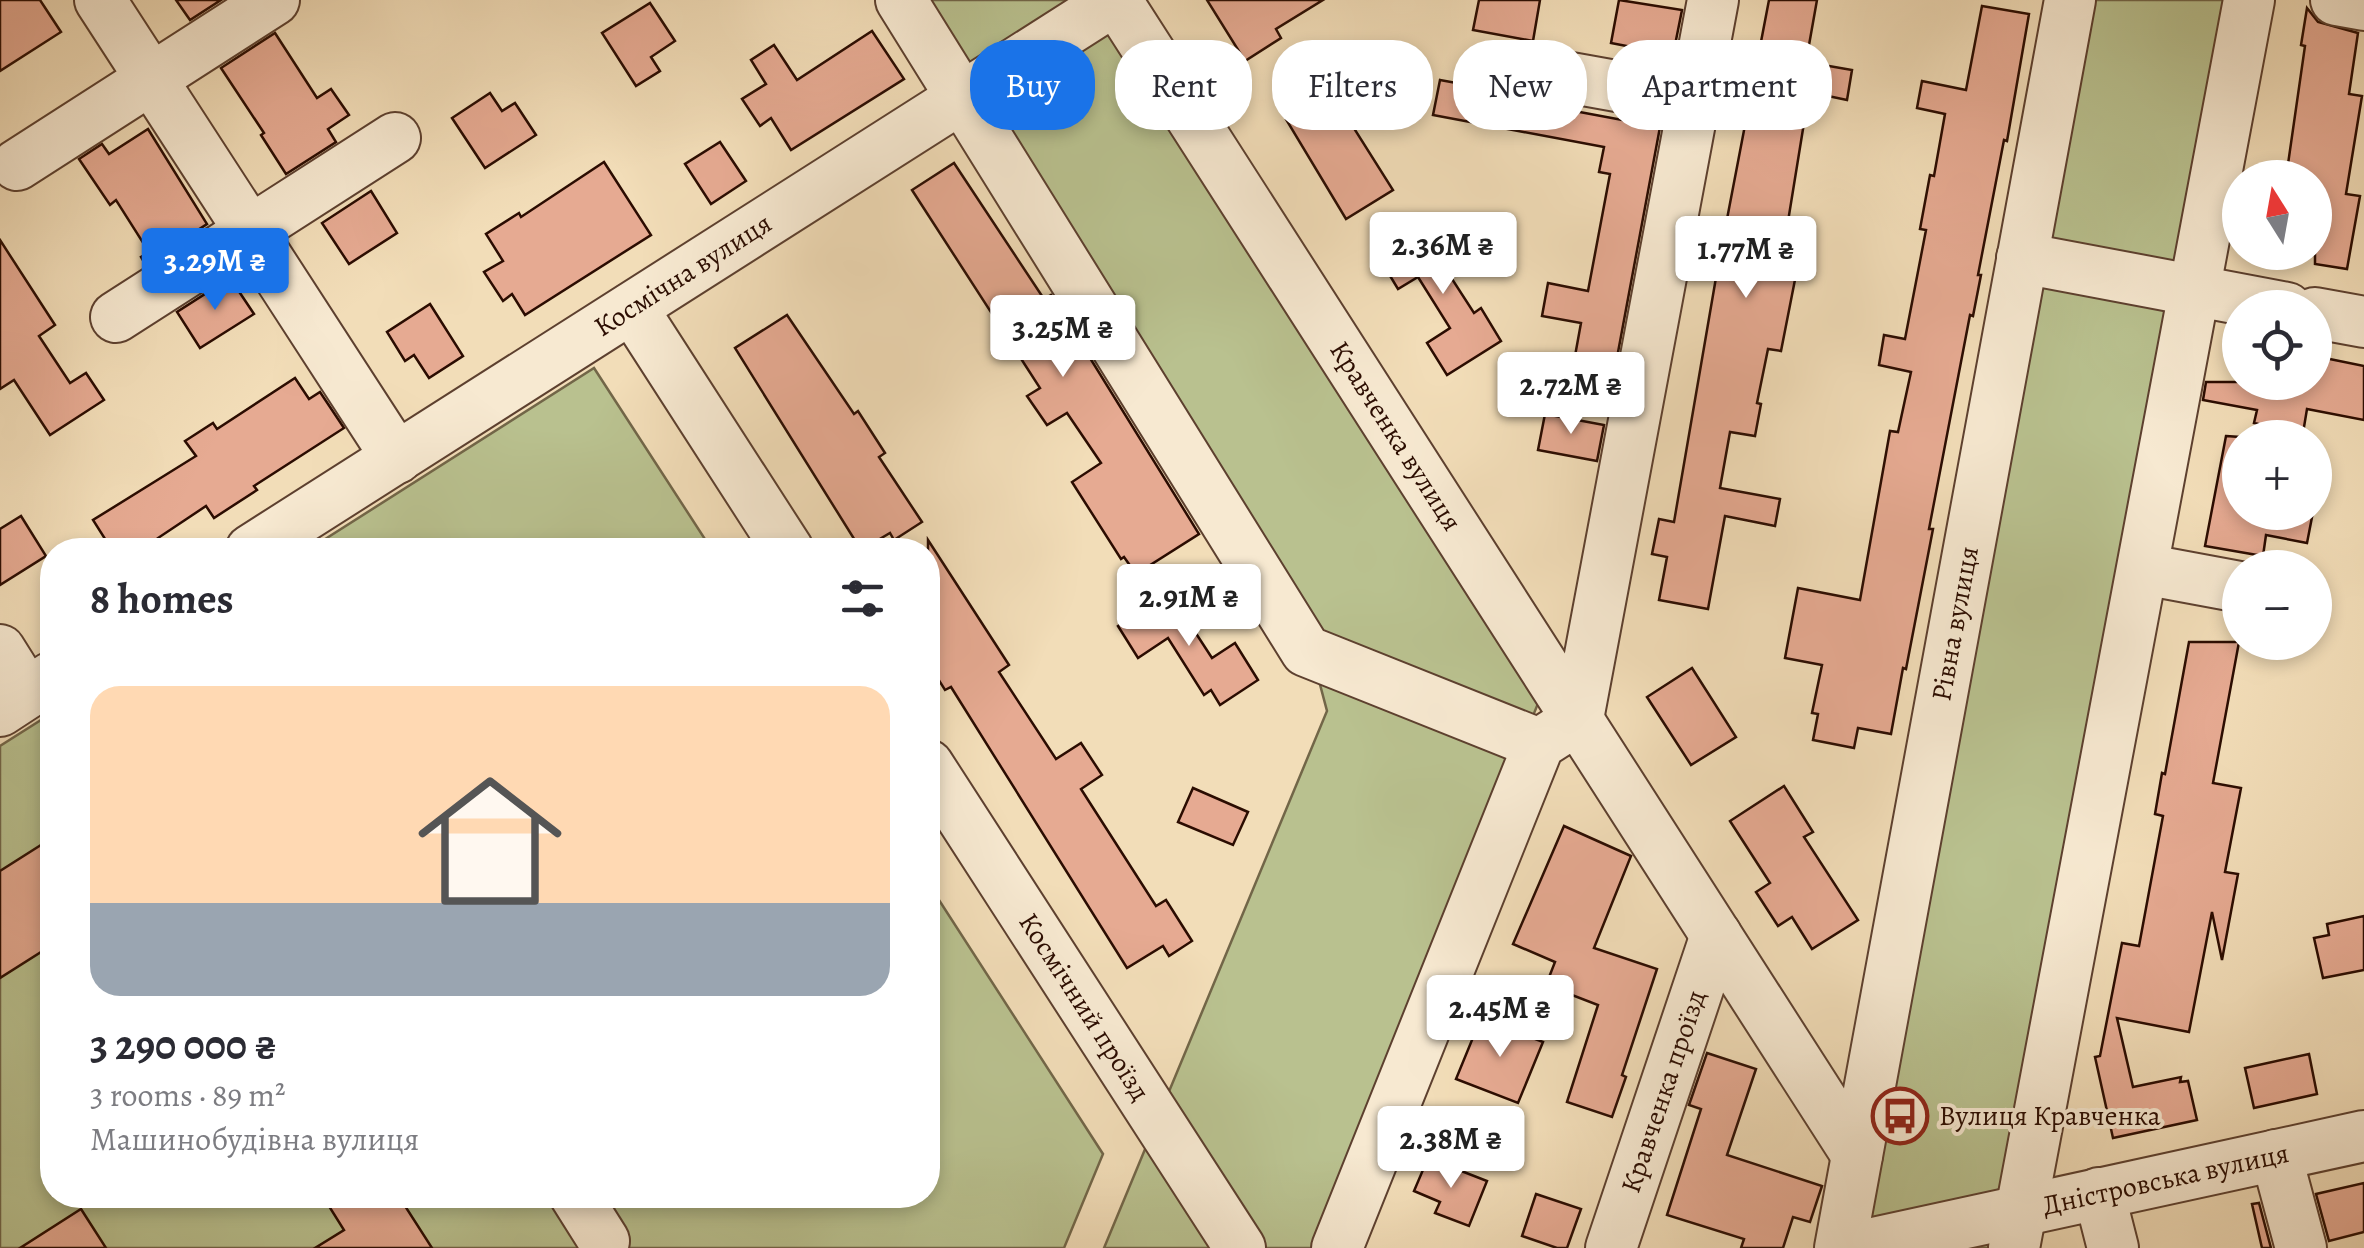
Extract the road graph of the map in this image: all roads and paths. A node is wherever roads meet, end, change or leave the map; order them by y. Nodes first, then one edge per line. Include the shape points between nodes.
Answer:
1 (100, 0) edge
2 (274, 0) edge
3 (901, 0) edge
4 (1116, 0) edge
5 (1712, 0) edge
6 (2070, 0) edge
7 (2249, 0) edge
8 (2336, 0) edge
9 (2364, 5) edge
10 (1705, 40) edge
11 (151, 79) junction
12 (963, 97) junction
13 (1688, 130) edge
14 (395, 138) dead end
15 (18, 165) dead end
16 (250, 231) junction
17 (2022, 258) junction
18 (2196, 290) junction
19 (2222, 295) edge
20 (632, 308) junction
21 (2332, 316) edge
22 (116, 317) dead end
23 (2364, 322) edge
24 (396, 458) junction
25 (271, 538) edge
26 (780, 538) edge
27 (2143, 569) junction
28 (2222, 584) edge
29 (0, 650) edge
30 (27, 694) edge
31 (1558, 731) junction
32 (940, 784) edge
33 (1716, 935) junction
34 (2364, 1136) edge
35 (1857, 1155) junction
36 (2276, 1155) junction
37 (2099, 1194) junction
38 (583, 1208) edge
39 (2017, 1230) edge
40 (604, 1240) dead end
41 (1240, 1248) edge
42 (1337, 1248) edge
43 (1611, 1248) edge
44 (1840, 1248) edge
45 (1851, 1248) edge
46 (2112, 1248) edge
47 (2300, 1248) edge

1 - 11 street
2 - 11 street
3 - 12 street
4 - 12 street, Космічна вулиця
4 - 31 street, Кравченка вулиця
5 - 10 street
6 - 17 street, Рівна вулиця
7 - 18 street
8 - 9 street
11 - 15 street
11 - 16 street
12 - 20 street, Космічна вулиця
12 - 31 street via 1306,650
13 - 31 street
14 - 16 street
16 - 22 street
16 - 24 street
17 - 18 street
17 - 35 street, Рівна вулиця
18 - 19 street
18 - 27 street
20 - 24 street, Космічна вулиця
20 - 26 street
21 - 23 street
24 - 25 street, Космічна вулиця
27 - 28 street
27 - 39 street
29 - 30 street
31 - 33 street, Кравченка вулиця
31 - 42 street
32 - 41 street, Космічний проїзд
33 - 35 street, Кравченка вулиця
33 - 43 street, Кравченка проїзд
34 - 36 street, Дністровська вулиця
35 - 44 street, Рівна вулиця
36 - 37 street, Дністровська вулиця
36 - 47 street
37 - 39 street, Дністровська вулиця
37 - 46 street
38 - 40 street
39 - 45 street, Дністровська вулиця

